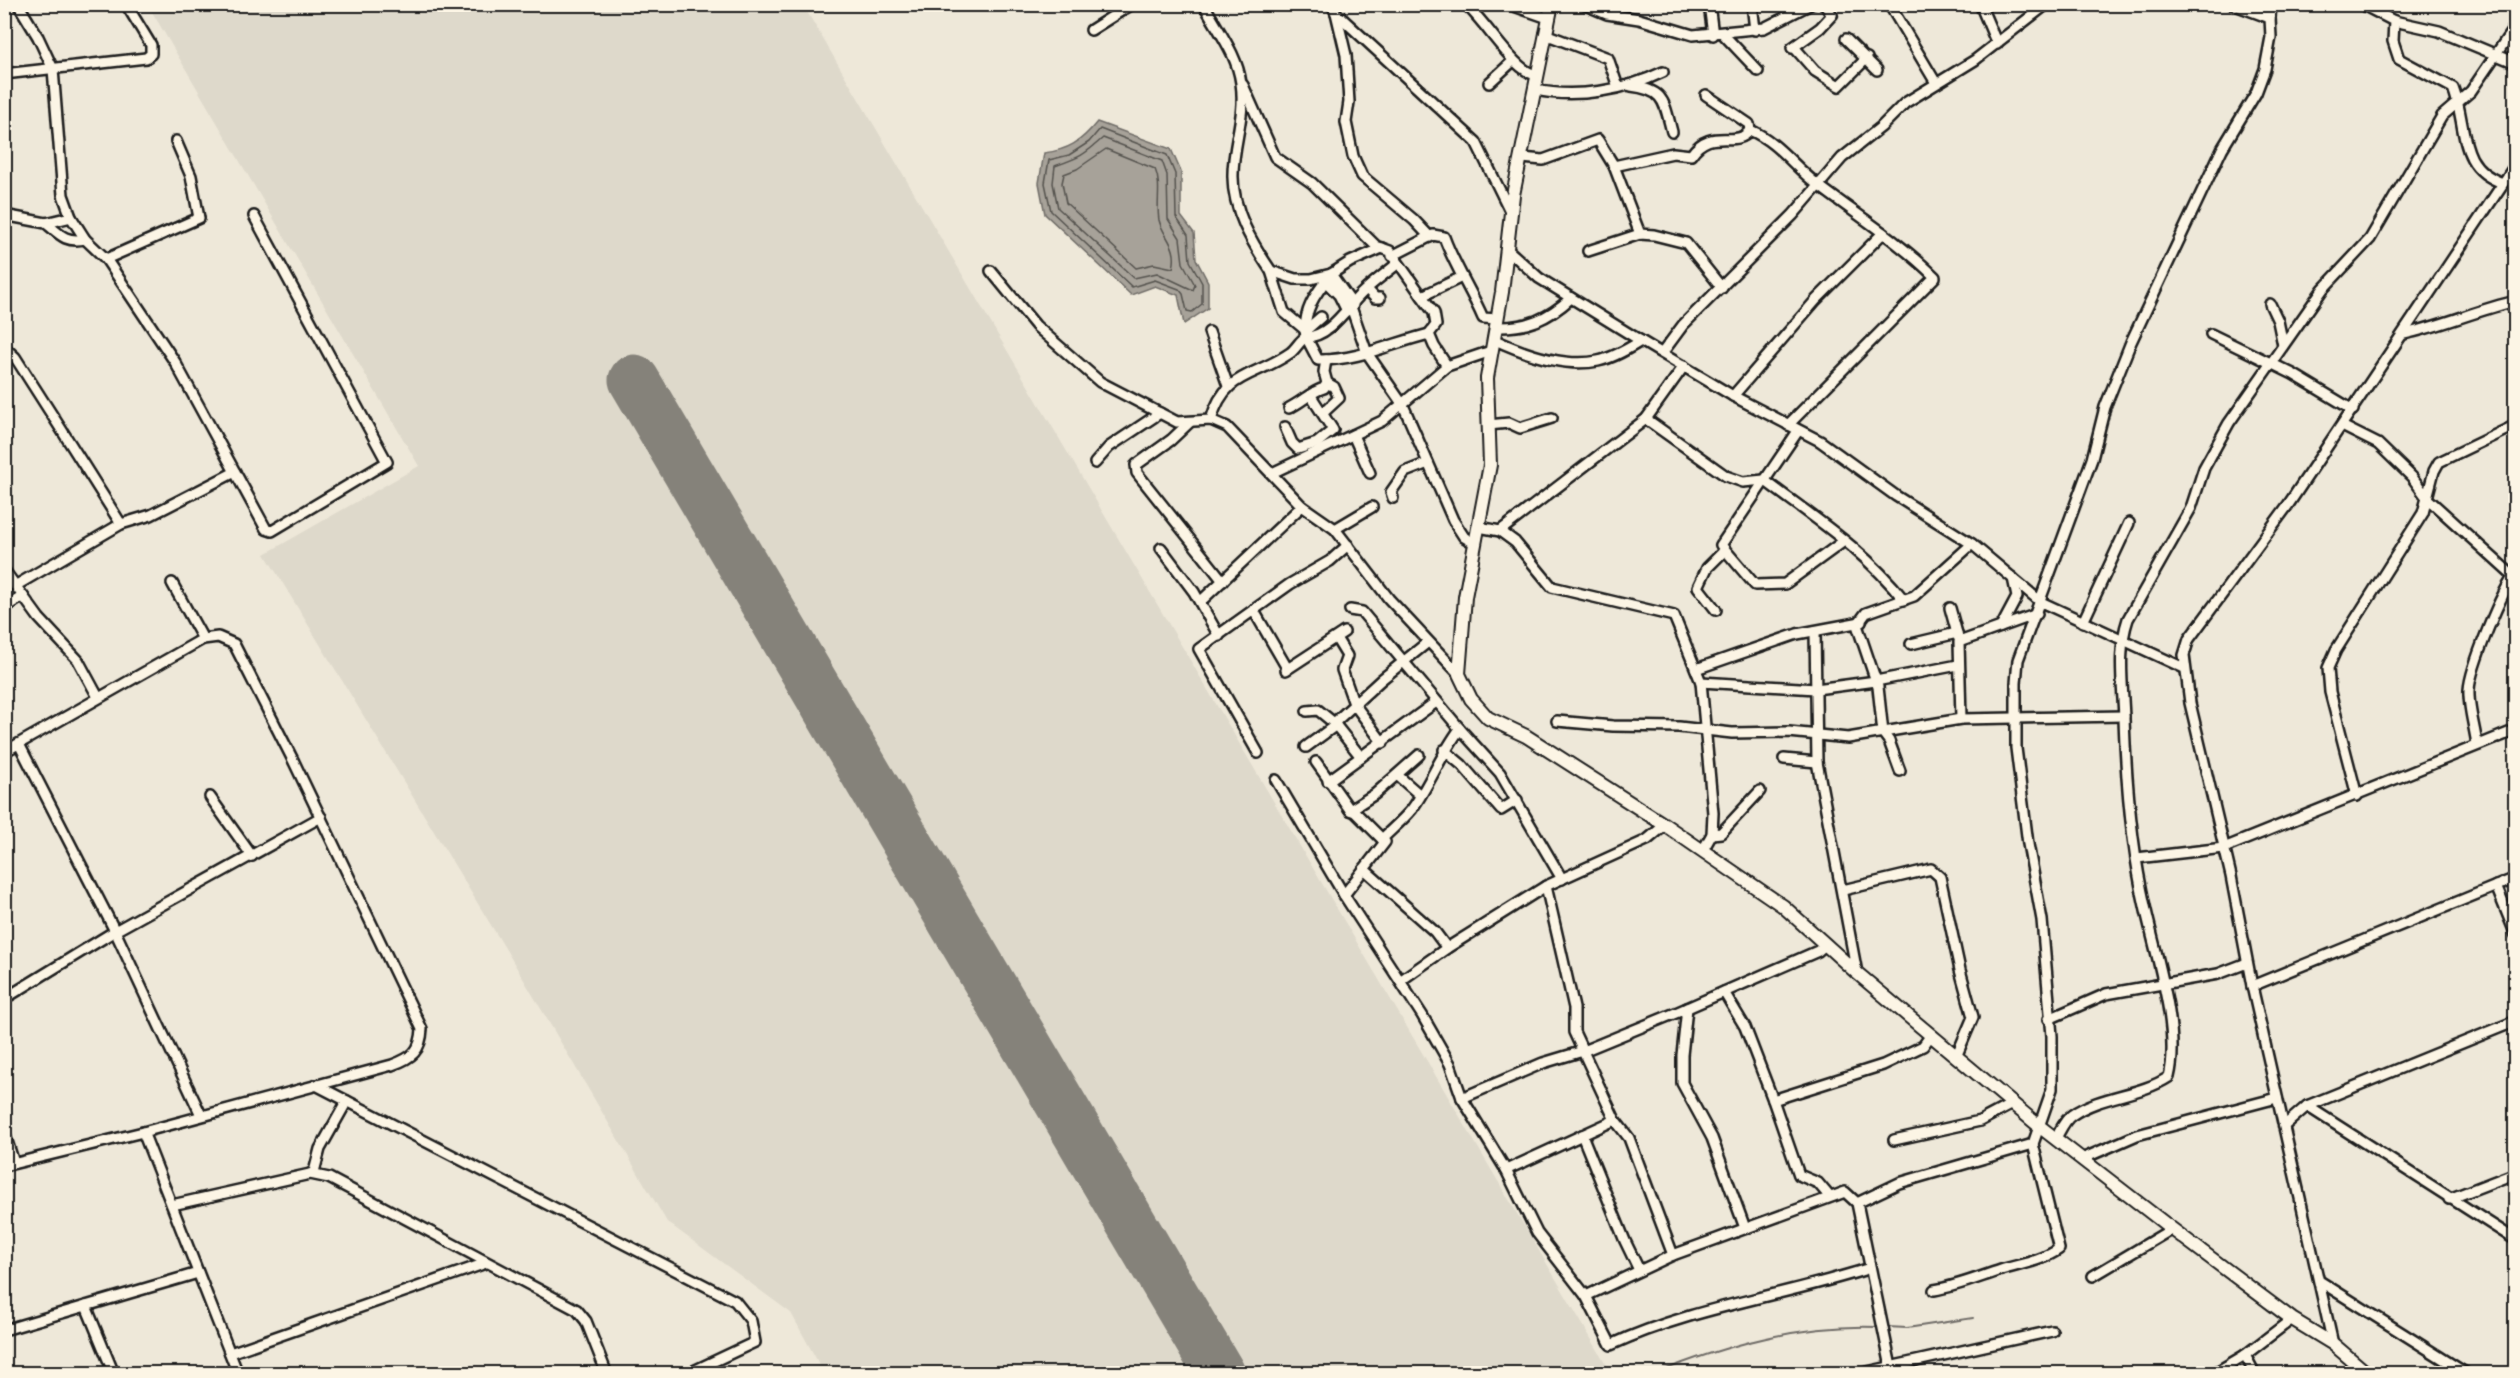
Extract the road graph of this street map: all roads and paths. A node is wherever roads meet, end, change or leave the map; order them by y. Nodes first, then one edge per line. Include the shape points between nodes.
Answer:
1 (18, 4) edge
2 (126, 4) edge
3 (1132, 4) edge
4 (1203, 4) edge
5 (1465, 4) edge
6 (1508, 4) edge
7 (1552, 4) edge
8 (1583, 4) edge
9 (1709, 4) edge
10 (1752, 4) edge
11 (1811, 4) edge
12 (1824, 4) edge
13 (1889, 4) edge
14 (1980, 4) edge
15 (2048, 4) edge
16 (2232, 4) edge
17 (2271, 4) edge
18 (2361, 4) edge
19 (1334, 9) edge
20 (1548, 18) junction
21 (2270, 18) junction
22 (2394, 21) junction
23 (2516, 25) edge
24 (1090, 30) dead end
25 (1755, 30) junction
26 (1545, 34) junction
27 (1718, 34) junction
28 (1846, 39) dead end
29 (1997, 44) junction
30 (2497, 55) junction
31 (1868, 58) junction
32 (1514, 62) junction
33 (2516, 63) edge
34 (53, 69) junction
35 (1878, 70) dead end
36 (1758, 71) dead end
37 (1663, 72) dead end
38 (4, 74) edge
39 (1538, 75) junction
40 (1242, 83) junction
41 (1489, 83) dead end
42 (1936, 83) junction
43 (1622, 86) junction
44 (1536, 90) junction
45 (1706, 95) dead end
46 (2459, 104) junction
47 (1750, 130) junction
48 (1672, 132) dead end
49 (176, 141) dead end
50 (1522, 158) junction
51 (2516, 164) edge
52 (1614, 166) junction
53 (2503, 183) junction
54 (1817, 185) junction
55 (1510, 211) junction
56 (4, 215) edge
57 (254, 216) dead end
58 (71, 217) junction
59 (46, 223) junction
60 (1883, 233) junction
61 (1640, 234) junction
62 (1430, 237) junction
63 (85, 239) junction
64 (1382, 248) junction
65 (1507, 249) junction
66 (1588, 251) dead end
67 (106, 259) junction
68 (1395, 260) junction
69 (991, 271) dead end
70 (1271, 272) junction
71 (1462, 277) junction
72 (1328, 278) junction
73 (1722, 288) junction
74 (1367, 289) junction
75 (1422, 296) junction
76 (1380, 298) dead end
77 (1571, 298) junction
78 (2516, 301) edge
79 (2270, 304) dead end
80 (1350, 307) junction
81 (1321, 317) dead end
82 (1209, 332) dead end
83 (1304, 332) junction
84 (1429, 334) junction
85 (1494, 334) junction
86 (2211, 334) dead end
87 (2404, 334) junction
88 (1641, 341) junction
89 (2283, 345) junction
90 (4, 347) edge
91 (1663, 352) junction
92 (1367, 353) junction
93 (1326, 360) junction
94 (2271, 364) junction
95 (1446, 366) junction
96 (1684, 366) junction
97 (1327, 383) junction
98 (1228, 386) junction
99 (1311, 396) junction
100 (1733, 396) junction
101 (1403, 405) junction
102 (1289, 408) dead end
103 (2352, 410) junction
104 (1324, 412) junction
105 (1160, 413) junction
106 (1552, 418) dead end
107 (1646, 419) junction
108 (1211, 420) junction
109 (1190, 422) junction
110 (1488, 425) junction
111 (1788, 425) junction
112 (2516, 425) edge
113 (2342, 426) junction
114 (1285, 427) dead end
115 (1798, 431) junction
116 (1353, 435) junction
117 (1095, 463) dead end
118 (1428, 463) junction
119 (235, 472) junction
120 (1272, 473) junction
121 (1370, 473) dead end
122 (1764, 480) junction
123 (1393, 498) dead end
124 (2428, 499) junction
125 (1302, 506) junction
126 (1372, 507) dead end
127 (2128, 523) dead end
128 (121, 524) junction
129 (1479, 527) junction
130 (1335, 529) junction
131 (1500, 531) junction
132 (1844, 541) junction
133 (1474, 543) junction
134 (1972, 544) junction
135 (1348, 545) junction
136 (1161, 548) dead end
137 (1724, 551) junction
138 (4, 570) edge
139 (2514, 575) edge
140 (2012, 576) junction
141 (1223, 581) junction
142 (172, 583) dead end
143 (15, 586) junction
144 (23, 596) junction
145 (1904, 600) junction
146 (1200, 602) junction
147 (2041, 602) junction
148 (4, 608) edge
149 (1950, 608) dead end
150 (1350, 610) dead end
151 (1716, 610) dead end
152 (1254, 611) junction
153 (2037, 614) junction
154 (1861, 622) junction
155 (2083, 622) junction
156 (2001, 627) junction
157 (1815, 631) junction
158 (1219, 636) junction
159 (1958, 638) junction
160 (203, 639) junction
161 (1428, 642) junction
162 (2123, 642) junction
163 (1911, 644) dead end
164 (1404, 662) junction
165 (1710, 664) junction
166 (1958, 665) junction
167 (2184, 668) junction
168 (1696, 669) junction
169 (1460, 674) junction
170 (1876, 681) junction
171 (1701, 682) junction
172 (1716, 682) junction
173 (1816, 689) junction
174 (98, 697) junction
175 (1436, 702) junction
176 (1354, 704) junction
177 (1306, 711) dead end
178 (2124, 716) junction
179 (2016, 718) junction
180 (1961, 719) junction
181 (1557, 721) dead end
182 (1335, 724) junction
183 (1460, 729) junction
184 (1705, 729) junction
185 (2516, 730) edge
186 (1883, 734) junction
187 (1819, 736) junction
188 (1383, 743) junction
189 (20, 744) junction
190 (2478, 745) junction
191 (1306, 747) dead end
192 (1444, 750) junction
193 (4, 752) edge
194 (1258, 753) dead end
195 (1419, 755) dead end
196 (1361, 757) junction
197 (1784, 759) dead end
198 (1316, 762) dead end
199 (1817, 762) junction
200 (1900, 771) dead end
201 (1397, 775) junction
202 (1276, 780) dead end
203 (1329, 781) junction
204 (1760, 791) dead end
205 (1420, 795) junction
206 (2357, 796) junction
207 (210, 797) dead end
208 (1517, 800) junction
209 (1350, 810) junction
210 (321, 817) junction
211 (1665, 825) junction
212 (1712, 834) junction
213 (1382, 839) junction
214 (2224, 848) junction
215 (1703, 850) junction
216 (252, 856) junction
217 (2137, 858) junction
218 (1365, 869) junction
219 (2516, 878) edge
220 (1562, 879) junction
221 (1546, 886) junction
222 (2496, 886) junction
223 (1843, 890) junction
224 (1344, 895) junction
225 (115, 931) junction
226 (2516, 935) edge
227 (1826, 944) junction
228 (1447, 948) junction
229 (2247, 963) junction
230 (1857, 973) junction
231 (1400, 981) junction
232 (2164, 984) junction
233 (2252, 986) junction
234 (1724, 992) junction
235 (4, 999) edge
236 (1687, 1008) junction
237 (2049, 1019) junction
238 (2516, 1021) edge
239 (1931, 1035) junction
240 (1583, 1050) junction
241 (1956, 1057) junction
242 (316, 1085) junction
243 (1462, 1098) junction
244 (2277, 1098) junction
245 (1773, 1100) junction
246 (347, 1101) junction
247 (2012, 1104) junction
248 (2307, 1106) junction
249 (201, 1115) junction
250 (1615, 1120) junction
251 (2039, 1126) junction
252 (2284, 1126) junction
253 (4, 1132) edge
254 (143, 1132) junction
255 (1582, 1135) junction
256 (2056, 1138) junction
257 (1894, 1140) dead end
258 (2033, 1144) junction
259 (2082, 1159) junction
260 (9, 1165) edge
261 (1506, 1170) junction
262 (2516, 1173) edge
263 (310, 1174) junction
264 (1829, 1196) junction
265 (2449, 1198) junction
266 (1857, 1203) junction
267 (172, 1205) junction
268 (1745, 1228) junction
269 (2172, 1229) junction
270 (2516, 1240) edge
271 (1672, 1255) junction
272 (486, 1263) junction
273 (1870, 1268) junction
274 (1640, 1270) junction
275 (198, 1273) junction
276 (2093, 1276) dead end
277 (2321, 1282) junction
278 (1934, 1290) dead end
279 (1586, 1296) junction
280 (86, 1306) junction
281 (2292, 1319) junction
282 (4, 1330) edge
283 (2052, 1331) dead end
284 (2332, 1344) junction
285 (230, 1353) junction
286 (2244, 1355) junction
287 (1891, 1366) junction
288 (1909, 1369) edge
289 (114, 1374) edge
290 (238, 1374) edge
291 (607, 1374) edge
292 (687, 1374) edge
293 (1858, 1374) edge
294 (2213, 1374) edge
295 (2255, 1374) edge
296 (2368, 1374) edge
297 (2467, 1374) edge

1 - 34 street
2 - 34 street via 152,45 151,54 146,58
3 - 24 street
4 - 40 street via 1224,38
5 - 32 street
6 - 20 street
7 - 20 main road
8 - 27 street via 1607,14 1693,35
9 - 27 street
10 - 25 street
11 - 25 street via 1786,19
12 - 31 street via 1832,15 1793,47 1815,71 1839,86
13 - 42 street
14 - 29 street
15 - 29 street
16 - 21 street
17 - 21 street
18 - 22 street
19 - 55 street via 1476,142
19 - 62 street via 1347,55 1346,122 1353,156 1362,176
20 - 26 main road
21 - 147 street via 2271,37 2256,93 2223,149 2131,342 2104,407 2092,459
22 - 30 street via 2439,31
22 - 46 street via 2392,42 2399,59 2453,88
23 - 30 street
25 - 27 street
26 - 39 main road
26 - 43 street via 1608,58
27 - 36 street
28 - 31 street
29 - 42 street
30 - 33 street
30 - 46 street
31 - 35 street
32 - 39 street
32 - 41 street
34 - 38 street
34 - 58 street via 63,195
37 - 43 street
39 - 44 main road
40 - 64 street via 1275,158 1312,183
40 - 70 street via 1234,195 1247,232
42 - 54 street via 1905,103
43 - 44 street via 1579,92
43 - 48 street via 1650,88 1662,99
44 - 50 main road
45 - 47 street via 1749,124
46 - 53 street via 2468,154 2489,178
46 - 89 street via 2442,116 2370,239 2323,289
47 - 52 street via 1734,140 1708,140 1691,155 1674,153
47 - 54 street via 1774,144
49 - 67 street via 191,176 199,218
50 - 52 street via 1543,160 1598,140
50 - 55 main road
51 - 53 street
52 - 61 street
53 - 87 street
54 - 60 street
54 - 73 street
55 - 65 main road
56 - 59 street
57 - 119 street via 387,462 272,531 266,530
58 - 59 street
58 - 63 street
59 - 63 street via 63,239
60 - 100 street via 1816,300
60 - 111 street via 1935,277
61 - 66 street
61 - 73 street via 1686,243
62 - 68 street
62 - 71 street via 1444,237
63 - 67 street
64 - 68 street via 1390,251
64 - 72 street via 1350,262
65 - 77 street via 1539,279
65 - 85 main road
67 - 119 street via 175,362
68 - 74 street
68 - 75 street
69 - 105 street via 1036,326 1100,382
70 - 72 street via 1295,279
70 - 83 street via 1284,312
71 - 75 street
71 - 85 street
72 - 80 street
72 - 83 street via 1312,302
73 - 91 street via 1698,309
74 - 76 street
74 - 80 street
75 - 84 street via 1437,320
77 - 85 street via 1538,322
77 - 88 street
78 - 87 street
79 - 89 street
80 - 83 street via 1317,334
80 - 92 street
81 - 83 street
82 - 98 street
83 - 93 street via 1312,353 1318,360
83 - 98 street via 1292,352
84 - 92 street
84 - 95 street
85 - 88 street via 1537,355 1585,362 1614,356
85 - 95 street
85 - 110 main road via 1486,389
86 - 94 street
87 - 103 street
88 - 91 street
89 - 94 street
90 - 128 street via 50,411
91 - 96 street
92 - 93 street
92 - 101 street
93 - 97 street
94 - 103 street
94 - 162 street via 2210,455 2190,508 2128,619
95 - 101 street
96 - 100 street
96 - 107 street
97 - 99 street
97 - 104 street via 1339,398
98 - 108 street via 1217,399
99 - 102 street
99 - 104 street
100 - 111 street
101 - 116 street
101 - 118 street
103 - 113 street
104 - 114 street via 1333,430 1306,448 1298,449 1292,443
105 - 109 street via 1177,422
105 - 117 street via 1109,447
106 - 110 street via 1520,428 1509,423
107 - 122 street via 1726,476 1743,482
107 - 131 street
108 - 109 street
108 - 120 street via 1227,427
109 - 141 street via 1141,460 1136,465 1137,473
110 - 129 main road via 1490,465
111 - 115 street
112 - 124 street via 2439,462
113 - 124 street via 2378,444
113 - 167 street via 2189,639
115 - 122 street
115 - 134 street via 1820,441
116 - 120 street
116 - 121 street
118 - 123 street via 1405,472 1390,492
118 - 133 street via 1453,520 1464,537
119 - 128 street via 151,515
120 - 125 street
122 - 132 street
122 - 137 street via 1721,545
124 - 139 street
124 - 206 street via 2328,668 2330,692
125 - 130 street
125 - 141 street
126 - 130 street
127 - 155 street
128 - 143 street
129 - 131 street
129 - 133 main road
130 - 135 street
131 - 168 street via 1515,542 1552,587 1674,615
132 - 137 street via 1785,584 1755,585
132 - 145 street via 1888,580
133 - 169 main road
134 - 140 street
134 - 145 street via 1922,590
135 - 152 street
135 - 161 street
136 - 146 street
137 - 151 street via 1707,568 1698,587
138 - 143 street
139 - 190 street via 2471,675 2469,692
140 - 147 street
140 - 156 street via 2017,597
141 - 146 street
142 - 160 street
143 - 144 street
144 - 148 street
144 - 174 street via 78,660
145 - 154 street via 1866,613
146 - 158 street
147 - 153 street
147 - 155 street
149 - 159 street
150 - 164 street via 1362,612
152 - 158 street
152 - 176 street via 1287,669 1340,635 1347,656 1342,670
153 - 156 street
153 - 179 street via 2018,660
154 - 157 street
154 - 170 street via 1857,625
155 - 162 street
156 - 159 street
157 - 165 street
157 - 173 street
158 - 194 street via 1199,649
159 - 163 street
159 - 166 street
160 - 174 street
160 - 210 street via 218,637 234,644
161 - 164 street
161 - 169 street
162 - 167 street
162 - 178 street
164 - 175 street
164 - 176 street
165 - 168 street
165 - 172 street
166 - 170 street
166 - 180 street
167 - 214 street
168 - 171 street
169 - 211 main road via 1471,699 1488,718 1526,736
170 - 173 street
170 - 186 street
171 - 172 street
171 - 184 street
172 - 173 street
173 - 187 street
174 - 189 street
175 - 183 street
175 - 188 street
176 - 182 street
176 - 188 street
177 - 182 street via 1318,710
178 - 179 street
178 - 217 street via 2128,797
179 - 180 street
179 - 237 street via 2022,802 2038,893
180 - 186 street
181 - 184 street
182 - 191 street
182 - 196 street
183 - 192 street
183 - 208 street via 1500,773
184 - 187 street
184 - 212 street
185 - 190 street
186 - 187 street
186 - 200 street
187 - 199 street
188 - 196 street
189 - 193 street
189 - 225 street
190 - 206 street
192 - 205 street
192 - 208 street via 1502,810
195 - 201 street
196 - 203 street
197 - 199 street
198 - 203 street
199 - 223 street
201 - 205 street
201 - 209 street
202 - 224 street
203 - 209 street
204 - 212 street via 1721,833
205 - 213 street
206 - 214 street
207 - 216 street
208 - 220 street
209 - 213 street
210 - 216 street
210 - 242 street via 422,1029 419,1048 410,1059
211 - 215 main road
211 - 220 street via 1647,840
212 - 215 street
213 - 218 street via 1385,842
214 - 217 street
214 - 229 street
215 - 227 main road via 1784,906
216 - 225 street
217 - 232 street
218 - 224 street
218 - 228 street via 1435,932
219 - 222 street
220 - 221 street
221 - 228 street
221 - 240 street via 1574,1008 1574,1032
222 - 226 street
222 - 233 street
223 - 230 street
223 - 241 street via 1931,869 1940,877 1973,1017
224 - 231 street
225 - 235 street
225 - 249 street
227 - 230 main road
227 - 234 street
228 - 231 street
229 - 232 street via 2218,974
229 - 233 street
230 - 239 main road
231 - 243 street via 1450,1064
232 - 237 street via 2106,994
232 - 256 street via 2172,1066 2169,1077 2070,1116
233 - 244 street
234 - 236 street
234 - 245 street via 1745,1027
236 - 240 street
236 - 268 street via 1682,1083 1712,1138
237 - 251 street via 2052,1089
238 - 248 street
239 - 241 main road
239 - 245 street via 1923,1046 1883,1065
240 - 243 street
240 - 250 street
241 - 247 main road
242 - 246 street
242 - 249 street
243 - 261 street
244 - 252 street
244 - 259 street via 2137,1135
245 - 264 street via 1800,1175 1818,1183
246 - 263 street
246 - 292 street via 735,1301 751,1321 755,1342
247 - 251 main road
247 - 257 street via 1980,1120
248 - 252 street
248 - 265 street
249 - 254 street
250 - 255 street
250 - 271 street via 1629,1138
251 - 256 main road
251 - 258 street
252 - 277 street
253 - 260 street
254 - 260 street
254 - 267 street
255 - 261 street
255 - 274 street
256 - 259 main road
258 - 266 street via 1899,1183
258 - 278 street via 2058,1249 2047,1257
259 - 269 main road
261 - 279 street via 1537,1233
262 - 265 street
263 - 267 street
263 - 272 street via 329,1178
264 - 266 street via 1845,1192
264 - 268 street
265 - 270 street
266 - 273 street
267 - 275 street
268 - 271 street
269 - 276 street
269 - 281 main road
271 - 274 street
272 - 285 street
272 - 291 street via 577,1310 586,1321
273 - 279 street via 1660,1324 1611,1345
273 - 287 street
274 - 279 street
275 - 280 street
275 - 285 street
277 - 284 street
277 - 297 street
280 - 282 street
280 - 289 street
281 - 284 main road
281 - 286 street
283 - 288 street
284 - 296 main road
285 - 290 street
286 - 294 street
286 - 295 street
287 - 288 street
287 - 293 street

